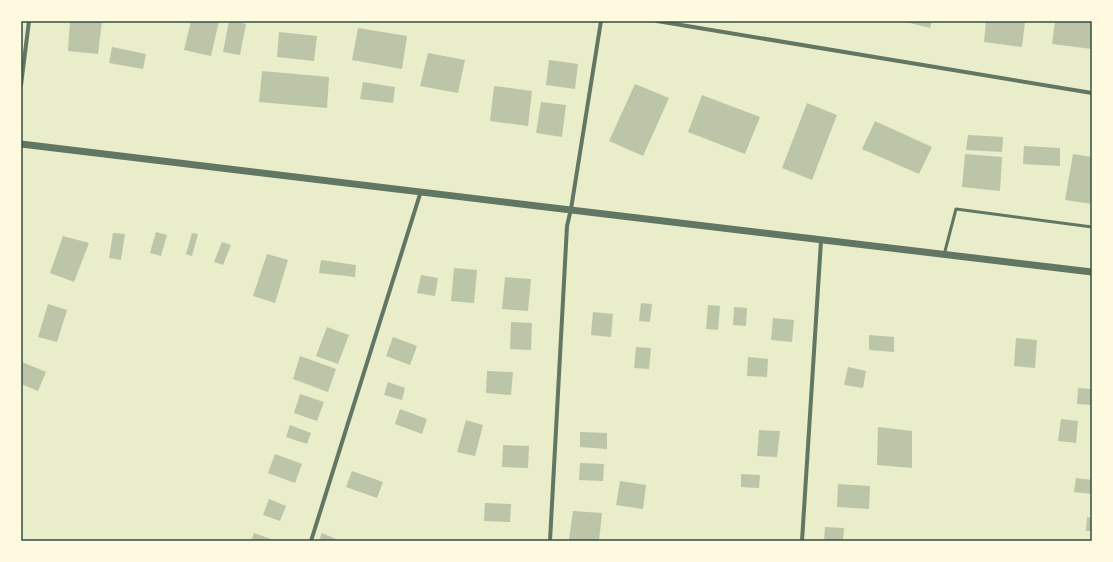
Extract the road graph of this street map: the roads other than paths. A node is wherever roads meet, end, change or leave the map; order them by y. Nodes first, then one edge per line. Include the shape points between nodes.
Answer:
1 (29, 21) edge
2 (601, 21) edge
3 (658, 21) edge
4 (21, 85) edge
5 (1092, 93) edge
6 (21, 144) edge
7 (421, 191) junction
8 (571, 209) junction
9 (1092, 227) edge
10 (821, 240) junction
11 (944, 255) junction
12 (1092, 272) edge
13 (311, 541) edge
14 (550, 541) edge
15 (802, 541) edge

1 - 4 street
2 - 8 street
3 - 5 street
6 - 7 street
7 - 8 street
7 - 13 street
8 - 10 street
8 - 14 street via 567,226
9 - 11 lane via 956,209
10 - 11 street
10 - 15 street
11 - 12 street

